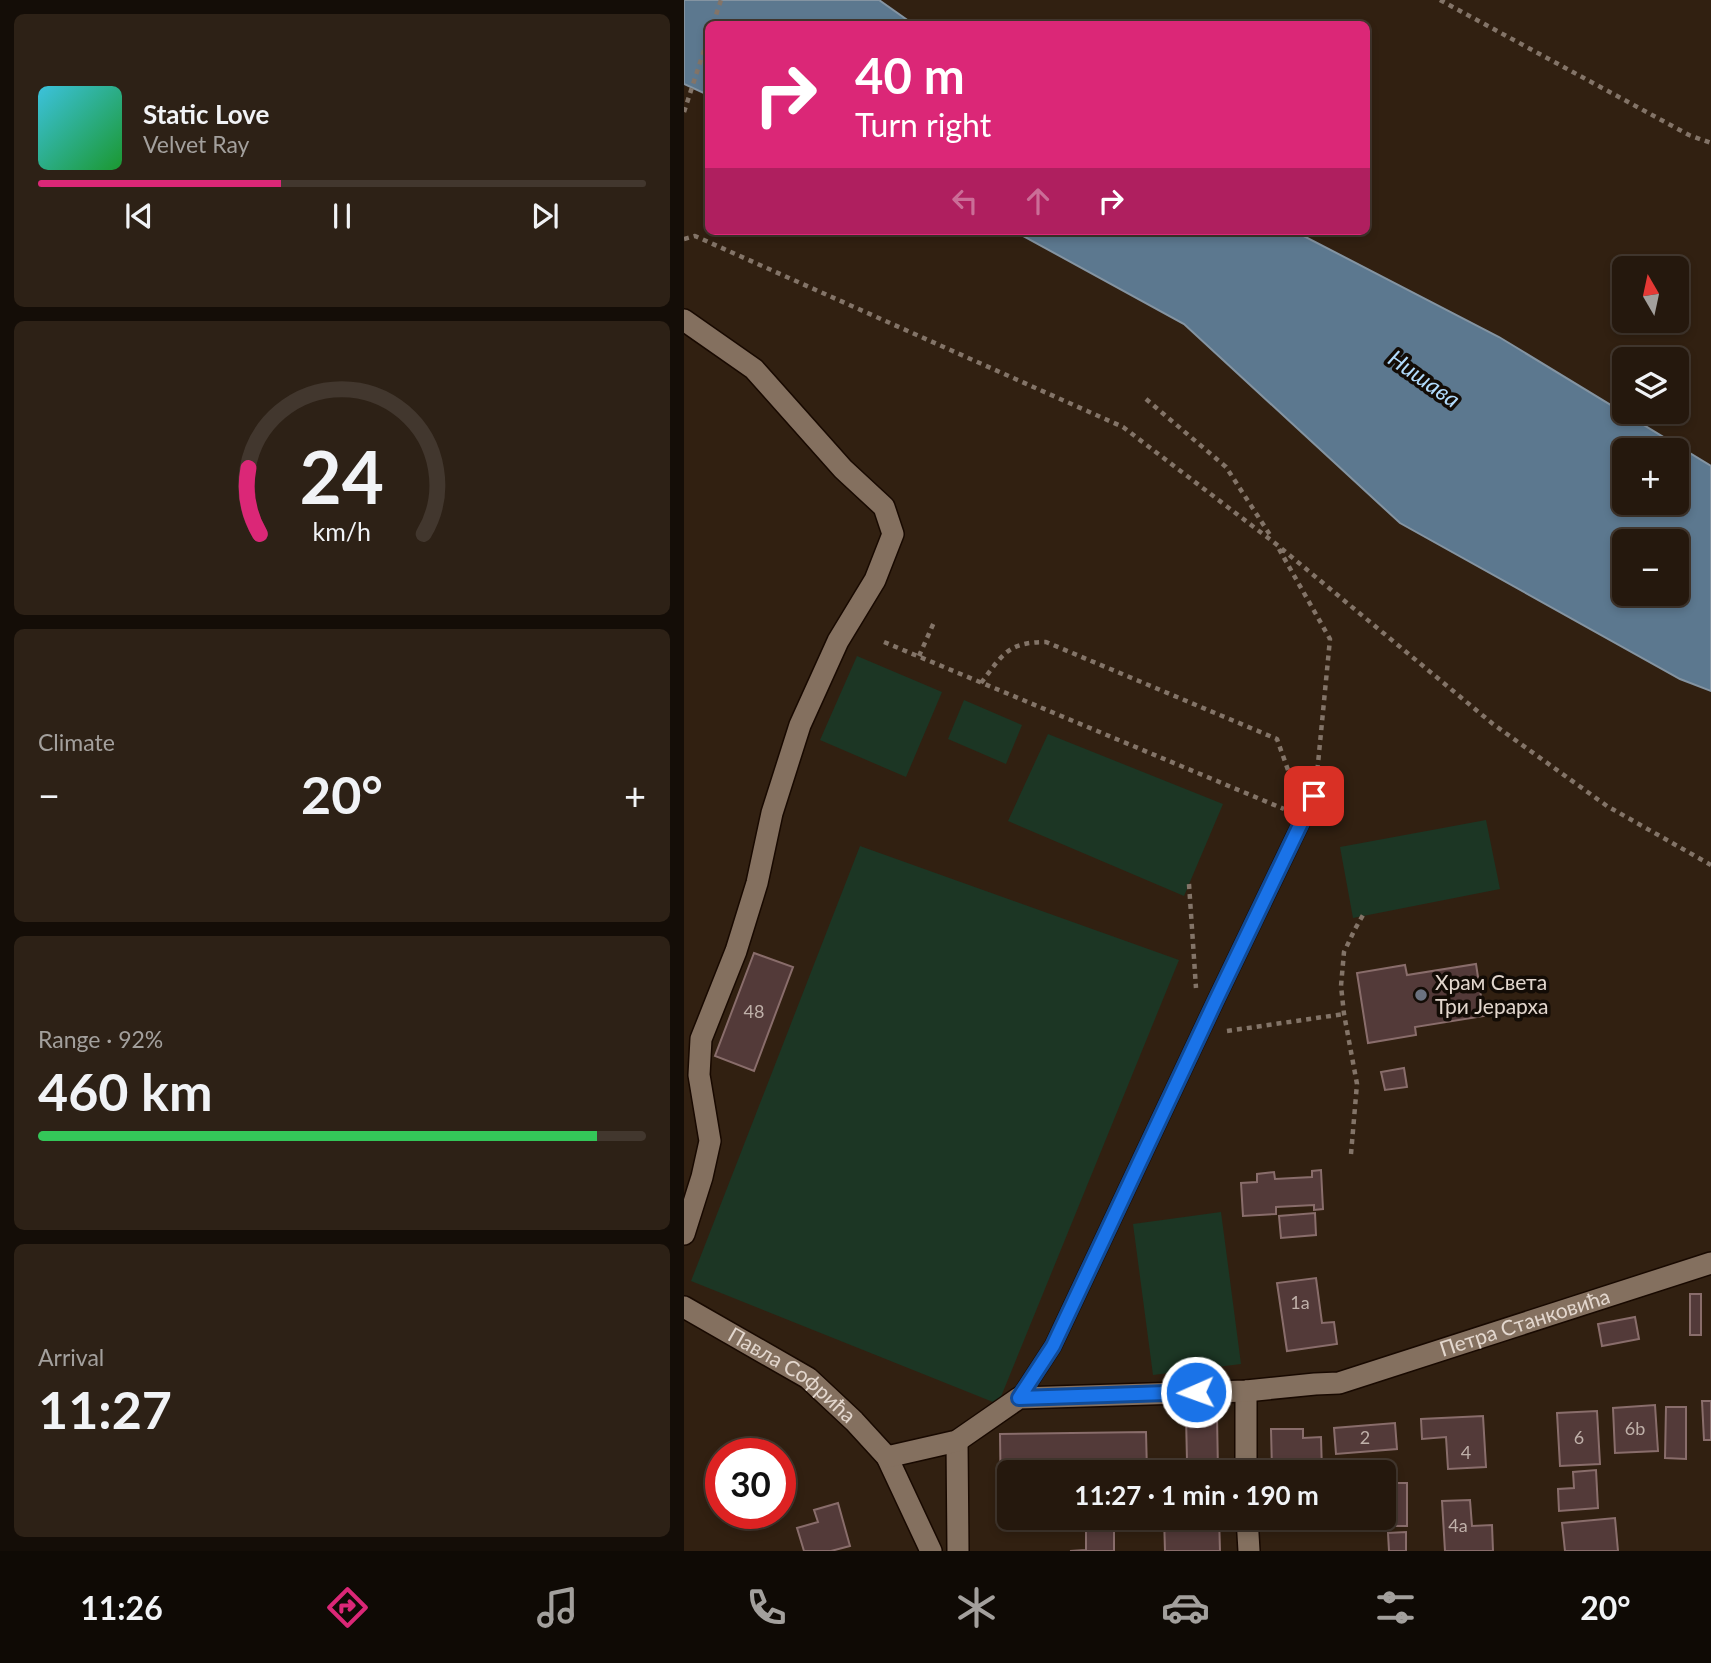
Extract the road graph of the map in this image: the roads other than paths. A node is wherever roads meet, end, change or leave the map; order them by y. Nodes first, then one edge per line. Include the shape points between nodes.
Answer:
1 (684, 320) edge
2 (1314, 796) road end
3 (684, 1234) edge
4 (1711, 1263) edge
5 (684, 1307) edge
6 (1246, 1391) junction
7 (1019, 1398) junction
8 (957, 1441) junction
9 (886, 1457) junction
10 (1246, 1460) edge
11 (1248, 1530) edge
12 (931, 1551) edge
13 (959, 1551) edge
14 (1249, 1551) edge

1 - 3 street via 754,369 843,469 884,507 892,534 875,580 838,641 800,725 736,951 700,1039 699,1075 710,1141
2 - 7 lane via 1053,1346
4 - 6 street, Петра Станковића via 1339,1383
5 - 9 street, Павла Софрића via 808,1378
6 - 7 street, Петра Станковића
6 - 10 street
7 - 8 street
8 - 9 street
8 - 13 street
9 - 12 street, Павла Софрића
11 - 14 street

